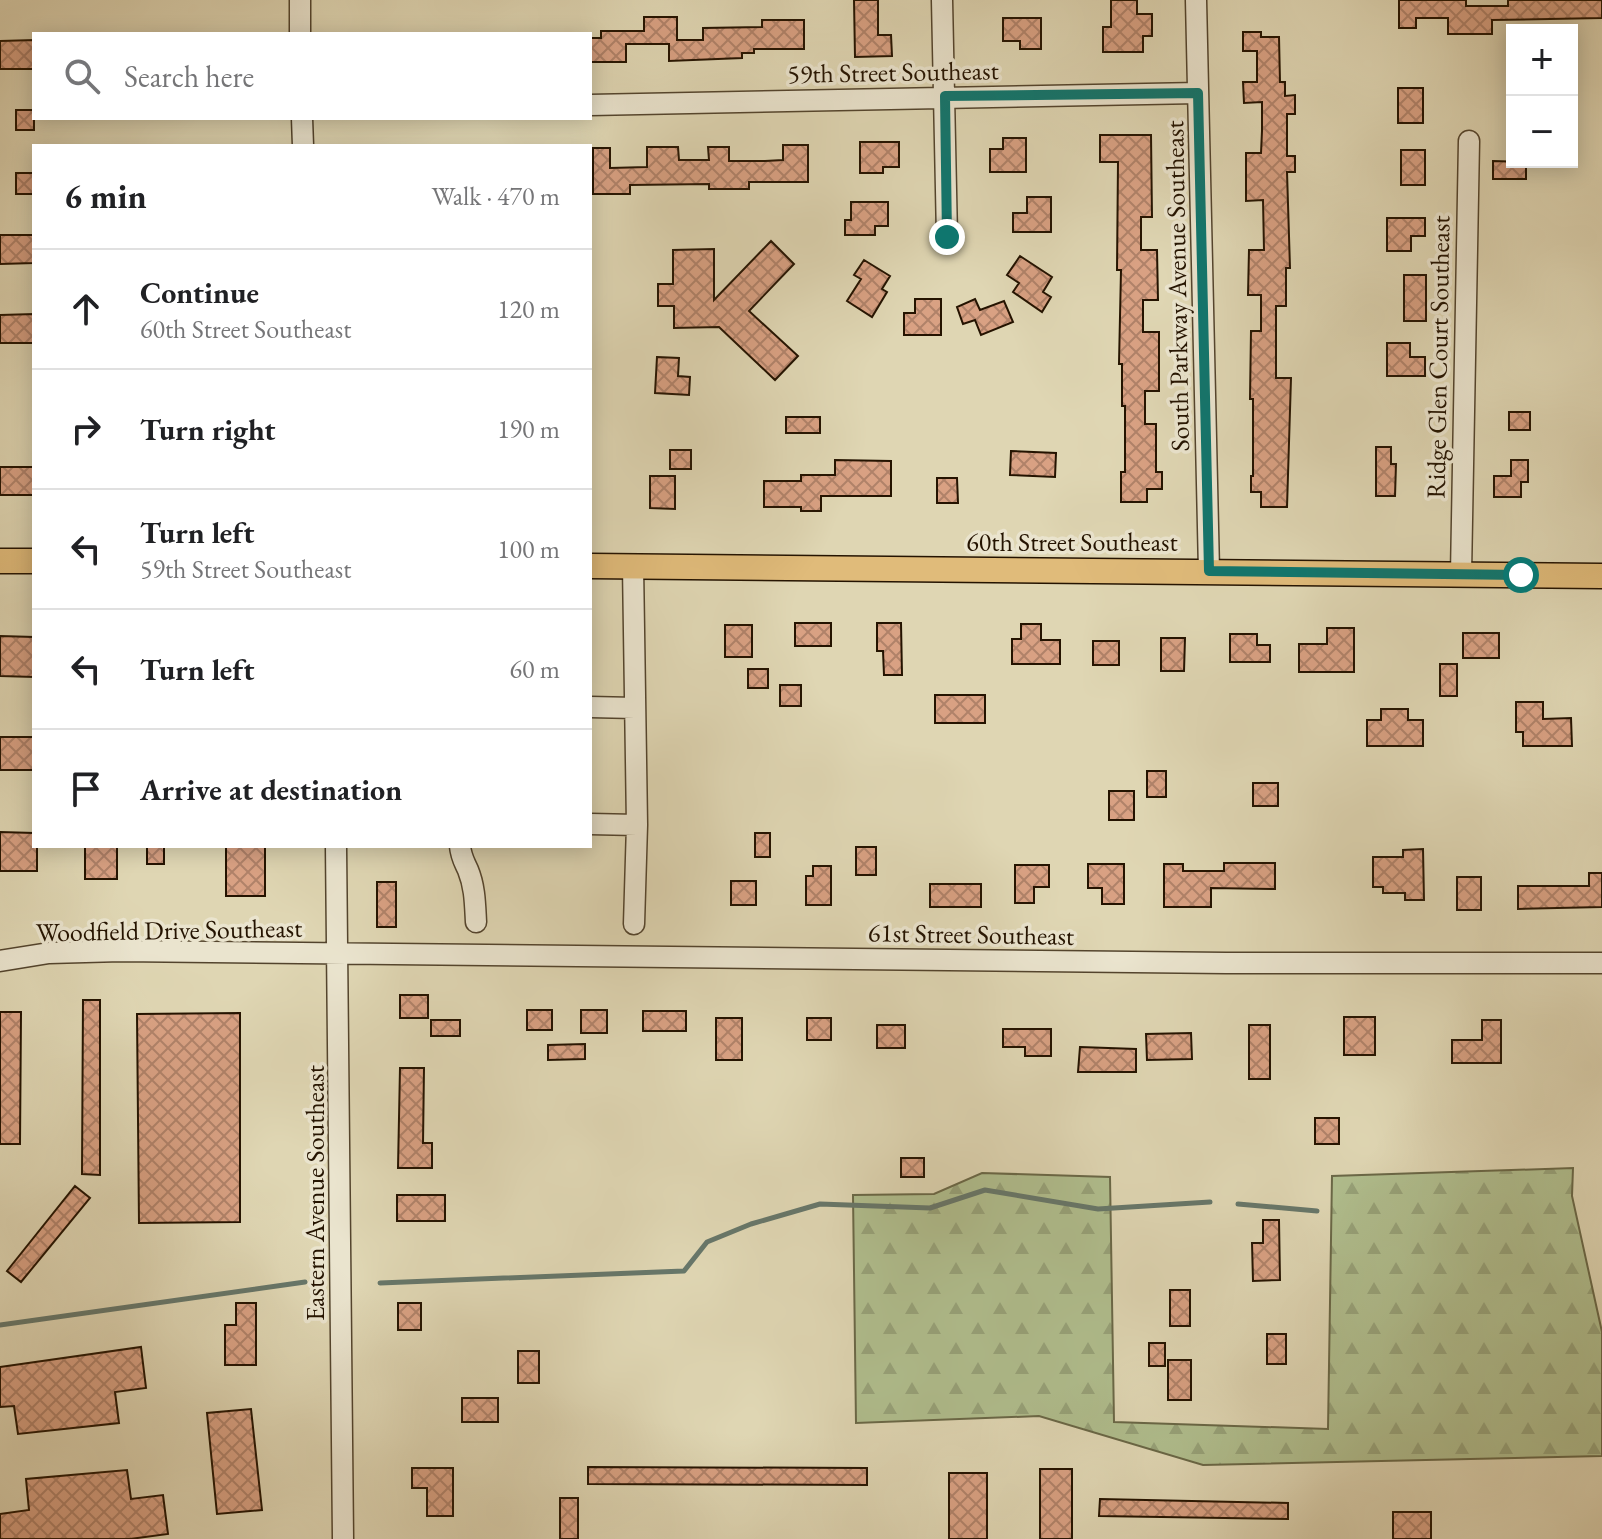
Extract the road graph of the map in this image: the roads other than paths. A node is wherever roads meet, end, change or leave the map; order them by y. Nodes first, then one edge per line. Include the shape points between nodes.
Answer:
1 (300, 0) edge
2 (942, 0) edge
3 (1196, 0) edge
4 (300, 32) edge
5 (1198, 93) junction
6 (945, 96) junction
7 (592, 105) edge
8 (302, 120) edge
9 (1469, 141) dead end
10 (303, 144) edge
11 (947, 237) dead end
12 (0, 561) edge
13 (32, 561) edge
14 (592, 566) edge
15 (633, 566) junction
16 (1209, 571) junction
17 (1461, 574) junction
18 (1602, 576) edge
19 (592, 707) edge
20 (635, 708) junction
21 (592, 824) edge
22 (637, 825) junction
23 (336, 848) edge
24 (460, 848) edge
25 (476, 922) dead end
26 (634, 924) dead end
27 (339, 954) junction
28 (0, 961) edge
29 (1602, 963) edge
30 (343, 1539) edge

1 - 4 street
2 - 6 street
3 - 5 street, South Parkway Avenue Southeast
5 - 6 street, 59th Street Southeast
5 - 16 street, South Parkway Avenue Southeast
6 - 7 street, 59th Street Southeast
6 - 11 street
8 - 10 street
9 - 17 street, Ridge Glen Court Southeast
12 - 13 main road
14 - 15 main road, 60th Street Southeast
15 - 16 main road, 60th Street Southeast
15 - 20 street
16 - 17 main road, 60th Street Southeast
17 - 18 main road, 60th Street Southeast
19 - 20 street
20 - 22 street
21 - 22 street
22 - 26 street
23 - 27 street, Eastern Avenue Southeast
24 - 25 street via 475,895
27 - 28 street, Woodfield Drive Southeast via 121,951
27 - 29 street, 61st Street Southeast
27 - 30 street, Eastern Avenue Southeast

